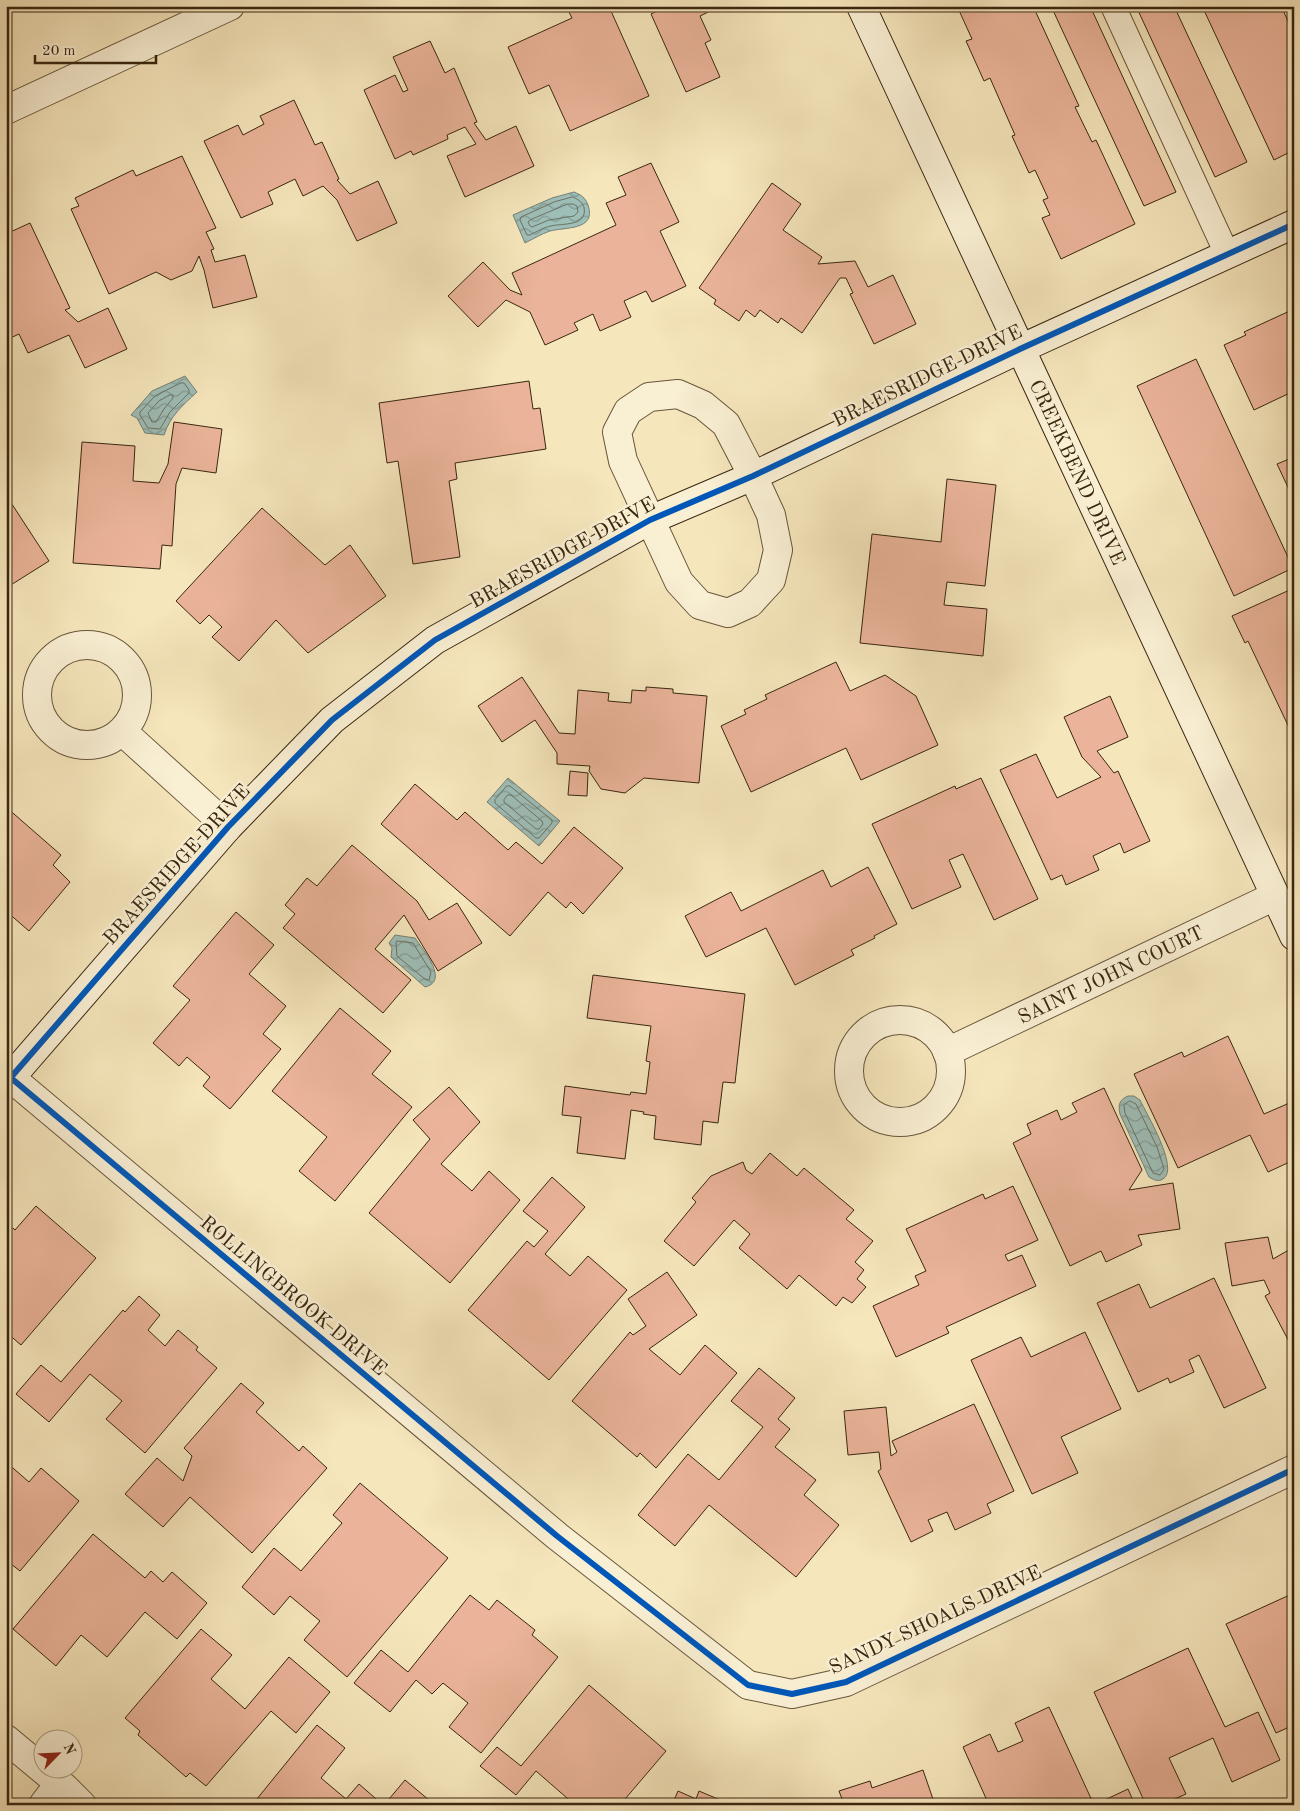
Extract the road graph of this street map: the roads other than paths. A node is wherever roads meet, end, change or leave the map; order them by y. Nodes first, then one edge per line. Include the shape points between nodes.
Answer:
1 (230, 6) edge
2 (861, 6) edge
3 (1113, 6) edge
4 (6, 110) edge
5 (1294, 224) edge
6 (1227, 254) junction
7 (1020, 349) junction
8 (754, 476) junction
9 (650, 520) junction
10 (122, 731) dead end
11 (228, 827) junction
12 (1275, 896) junction
13 (1294, 936) edge
14 (947, 1052) dead end
15 (8, 1081) edge
16 (1294, 1468) edge
17 (558, 1536) joint
18 (6, 1740) edge
19 (51, 1794) edge
20 (82, 1805) edge

1 - 4 street
2 - 7 street, CREEKBEND DRIVE
3 - 6 lane
5 - 6 street, BRAESRIDGE DRIVE
6 - 7 street, BRAESRIDGE DRIVE
7 - 8 street, BRAESRIDGE DRIVE
7 - 12 street, CREEKBEND DRIVE
8 - 9 street, BRAESRIDGE DRIVE
8 - 9 street via 726,424 703,405 678,394 649,397 628,411 616,432 623,461
8 - 9 street via 771,515 778,550 771,580 750,603 728,613 700,605 679,582
9 - 11 street, BRAESRIDGE DRIVE via 435,640 332,720
10 - 11 street
11 - 15 street, BRAESRIDGE DRIVE
12 - 13 street, CREEKBEND DRIVE
12 - 14 street, SAINT JOHN COURT
15 - 17 street, ROLLINGBROOK DRIVE
16 - 17 street, SANDY SHOALS DRIVE via 846,1682 792,1694 748,1685
18 - 19 street
19 - 20 street

